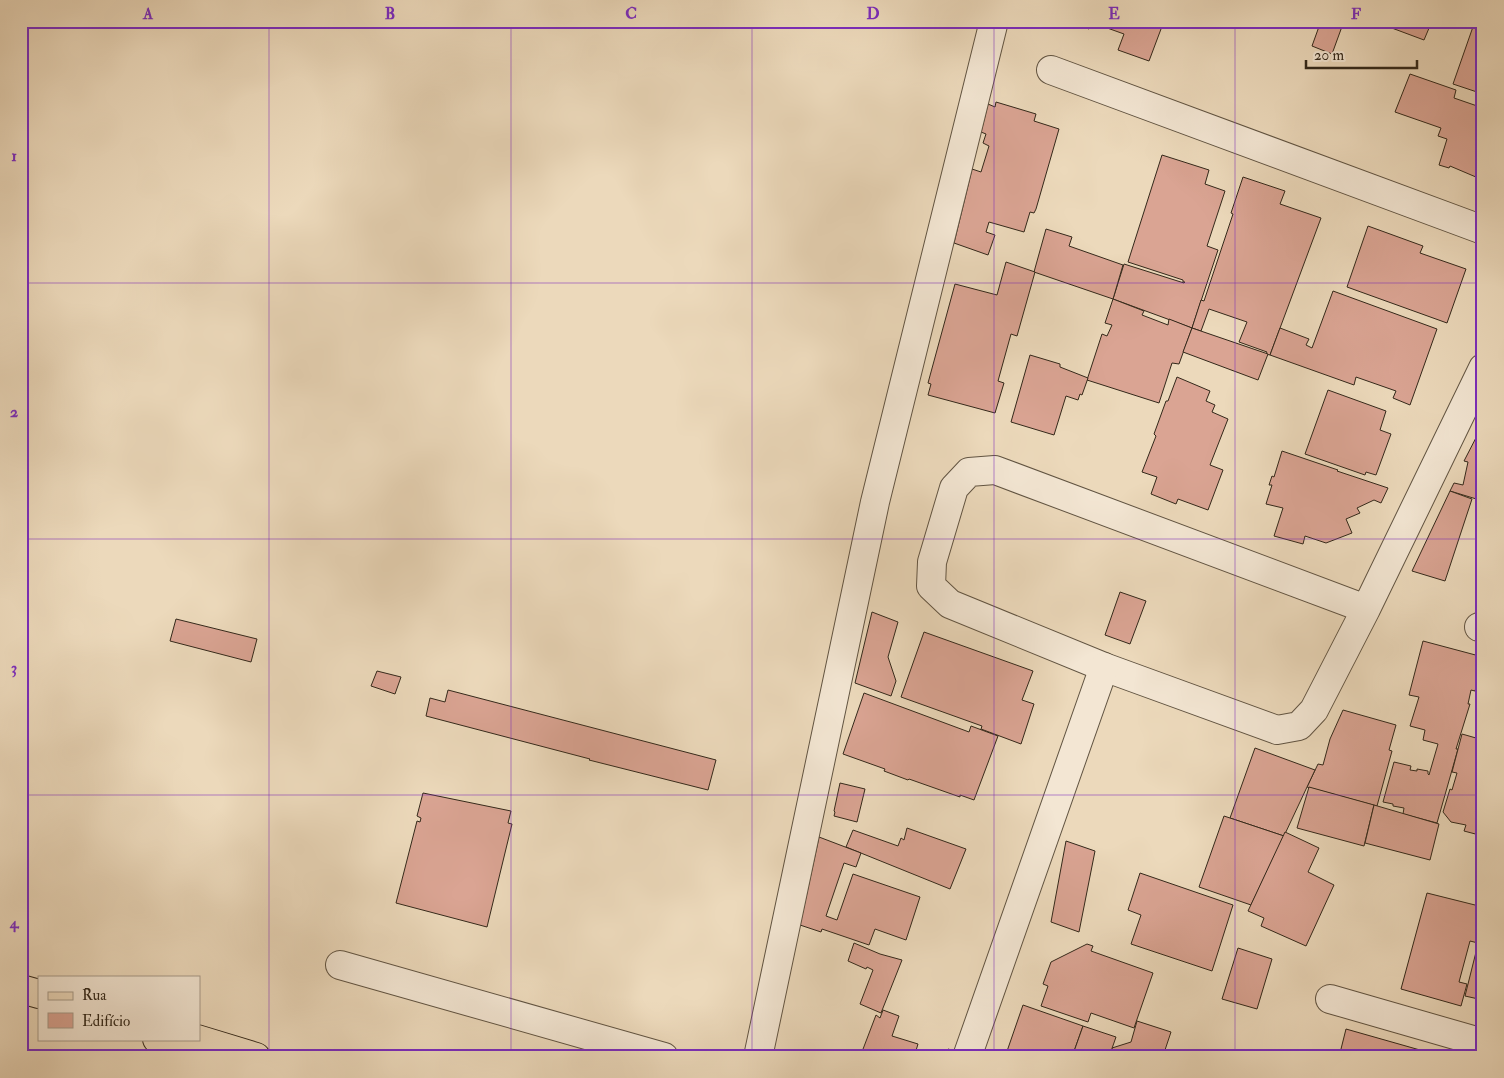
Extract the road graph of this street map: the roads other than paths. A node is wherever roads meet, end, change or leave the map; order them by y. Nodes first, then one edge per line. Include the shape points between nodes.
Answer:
1 (994, 21) edge
2 (1051, 70) dead end
3 (1483, 230) edge
4 (1483, 368) edge
5 (1366, 609) junction
6 (1104, 667) junction
7 (340, 965) dead end
8 (21, 989) edge
9 (38, 994) edge
10 (1330, 999) dead end
11 (159, 1040) edge
12 (200, 1040) edge
13 (1483, 1043) edge
14 (189, 1057) edge
15 (256, 1057) edge
16 (664, 1057) edge
17 (758, 1057) edge
18 (967, 1057) edge

1 - 17 street via 875,502
2 - 3 street
4 - 5 street
5 - 6 street via 1314,710 1299,726 1277,730
5 - 6 street via 994,470 969,472 954,488 932,562 931,586 950,604
6 - 18 street
7 - 16 street
8 - 9 main road
10 - 13 street
11 - 14 main road
12 - 15 main road

